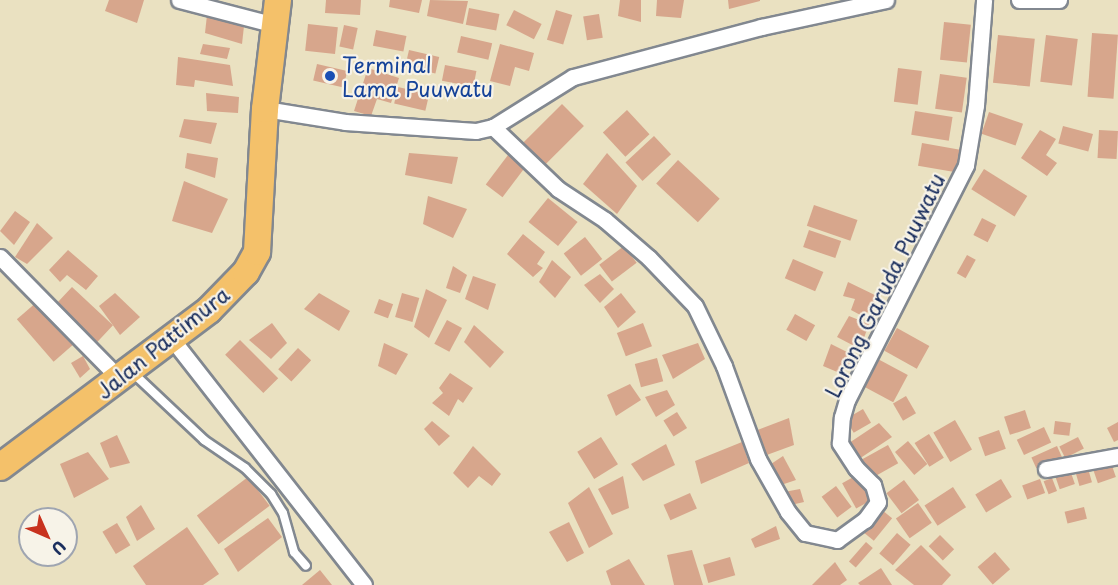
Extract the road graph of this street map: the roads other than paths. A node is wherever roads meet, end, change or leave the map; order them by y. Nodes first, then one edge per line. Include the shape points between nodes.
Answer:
1 (179, 0) edge
2 (886, 0) edge
3 (984, 0) edge
4 (1019, 0) edge
5 (1059, 0) edge
6 (276, 12) edge
7 (266, 109) junction
8 (493, 127) junction
9 (0, 257) edge
10 (172, 339) junction
11 (124, 374) junction
12 (1118, 456) edge
13 (0, 467) edge
14 (1046, 469) dead end
15 (306, 566) dead end
16 (364, 585) edge

1 - 6 street
2 - 8 street via 761,27 573,77
3 - 8 street, Lorong Garuda Puuwatu via 976,105 966,165 847,400 842,417 840,443 873,485 878,502 865,520 837,540 805,533 788,512 758,459 724,366 695,306 649,258 605,220 558,189
4 - 5 street
6 - 7 highway, Jalan Pattimura
7 - 8 street via 424,130 476,131
7 - 10 highway, Jalan Pattimura via 257,252 246,272 224,295
9 - 11 street
10 - 11 highway, Jalan Pattimura
10 - 16 street
11 - 13 highway, Jalan Pattimura
11 - 15 lane via 204,440 245,468 271,494 283,513 294,552
12 - 14 street

